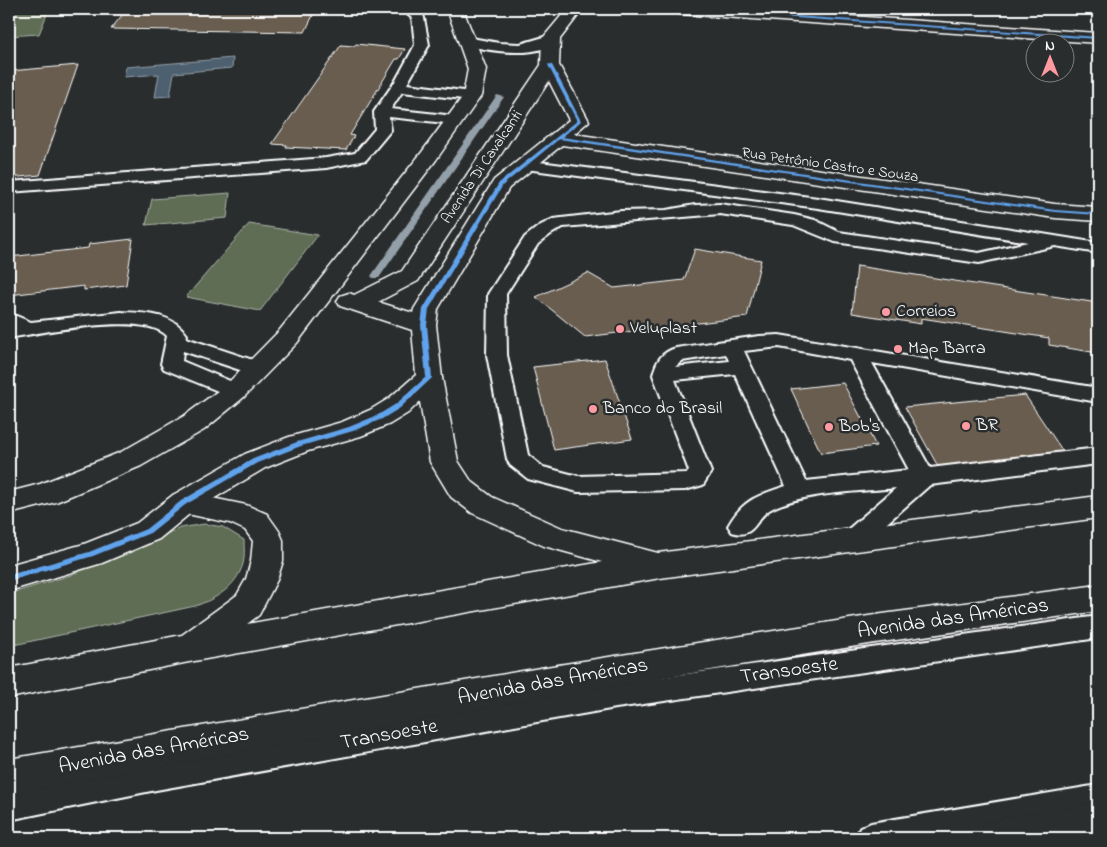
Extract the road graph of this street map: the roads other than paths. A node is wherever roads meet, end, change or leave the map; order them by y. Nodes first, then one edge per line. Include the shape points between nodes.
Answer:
1 (407, 9) edge
2 (456, 9) edge
3 (575, 9) edge
4 (680, 9) edge
5 (1098, 38) edge
6 (551, 39) junction
7 (466, 41) junction
8 (550, 65) junction
9 (397, 87) junction
10 (473, 94) junction
11 (381, 112) junction
12 (455, 120) junction
13 (558, 138) junction
14 (524, 165) junction
15 (9, 187) edge
16 (1098, 214) edge
17 (1050, 242) junction
18 (1095, 251) edge
19 (322, 296) junction
20 (359, 302) junction
21 (9, 320) edge
22 (424, 324) junction
23 (29, 328) junction
24 (9, 332) edge
25 (175, 340) junction
26 (732, 346) junction
27 (857, 354) junction
28 (742, 366) junction
29 (258, 369) junction
30 (663, 375) junction
31 (429, 378) junction
32 (235, 391) junction
33 (1098, 395) edge
34 (1098, 456) edge
35 (924, 477) junction
36 (799, 490) junction
37 (9, 503) edge
38 (183, 503) junction
39 (1098, 507) edge
40 (740, 526) dead end
41 (853, 539) junction
42 (660, 565) junction
43 (9, 578) edge
44 (1098, 598) edge
45 (1098, 627) edge
46 (189, 648) junction
47 (9, 683) edge
48 (9, 777) edge
49 (1098, 799) edge
50 (9, 806) edge
51 (1098, 821) edge
52 (871, 838) edge
53 (998, 838) edge

1 - 9 lane via 418,16 422,45
2 - 7 main road
3 - 6 main road
4 - 5 main road
6 - 7 lane via 519,49
6 - 8 main road
7 - 10 main road via 477,69
8 - 13 main road, Avenida Di Cavalcanti via 579,121
8 - 20 main road, Avenida Di Cavalcanti via 410,276
9 - 10 lane
9 - 11 lane
10 - 12 main road
11 - 12 lane
11 - 15 lane via 383,130 360,157 326,163
12 - 19 main road
13 - 14 main road, Avenida Di Cavalcanti
13 - 16 main road, Rua Petrônio Castro e Souza via 1056,211
14 - 17 lane via 818,204
14 - 22 main road, Avenida Di Cavalcanti via 501,184 426,309
17 - 18 lane
17 - 30 lane via 979,258 835,237 794,220 720,209 559,222 531,241 497,294 497,355 518,459 536,473 578,484 685,482 695,479 700,472
19 - 20 main road
19 - 29 main road
20 - 22 main road
21 - 23 lane
22 - 31 main road, Avenida Di Cavalcanti
23 - 24 lane
23 - 25 lane via 124,317 168,326 177,335
25 - 29 lane
25 - 32 lane via 171,364
26 - 27 lane via 780,341
26 - 28 lane
26 - 30 lane via 676,355 666,363
27 - 33 lane
27 - 35 lane
28 - 30 lane
28 - 36 lane
29 - 32 main road
31 - 38 main road via 398,406 380,417 255,461
31 - 42 main road, Avenida Di Cavalcanti via 444,462 461,489 482,505 555,538
32 - 37 main road via 194,423 130,459 46,494
34 - 35 lane
35 - 36 lane
35 - 41 lane
36 - 40 lane via 761,503
38 - 43 main road via 148,531 91,554
38 - 46 main road via 235,513 256,522 268,540 267,561 248,605
39 - 41 main road
41 - 42 main road
42 - 46 main road
44 - 48 main road, Avenida das Américas via 552,681
45 - 50 lane, Transoeste via 616,696 156,776
46 - 47 main road
49 - 52 lane
51 - 53 main road

